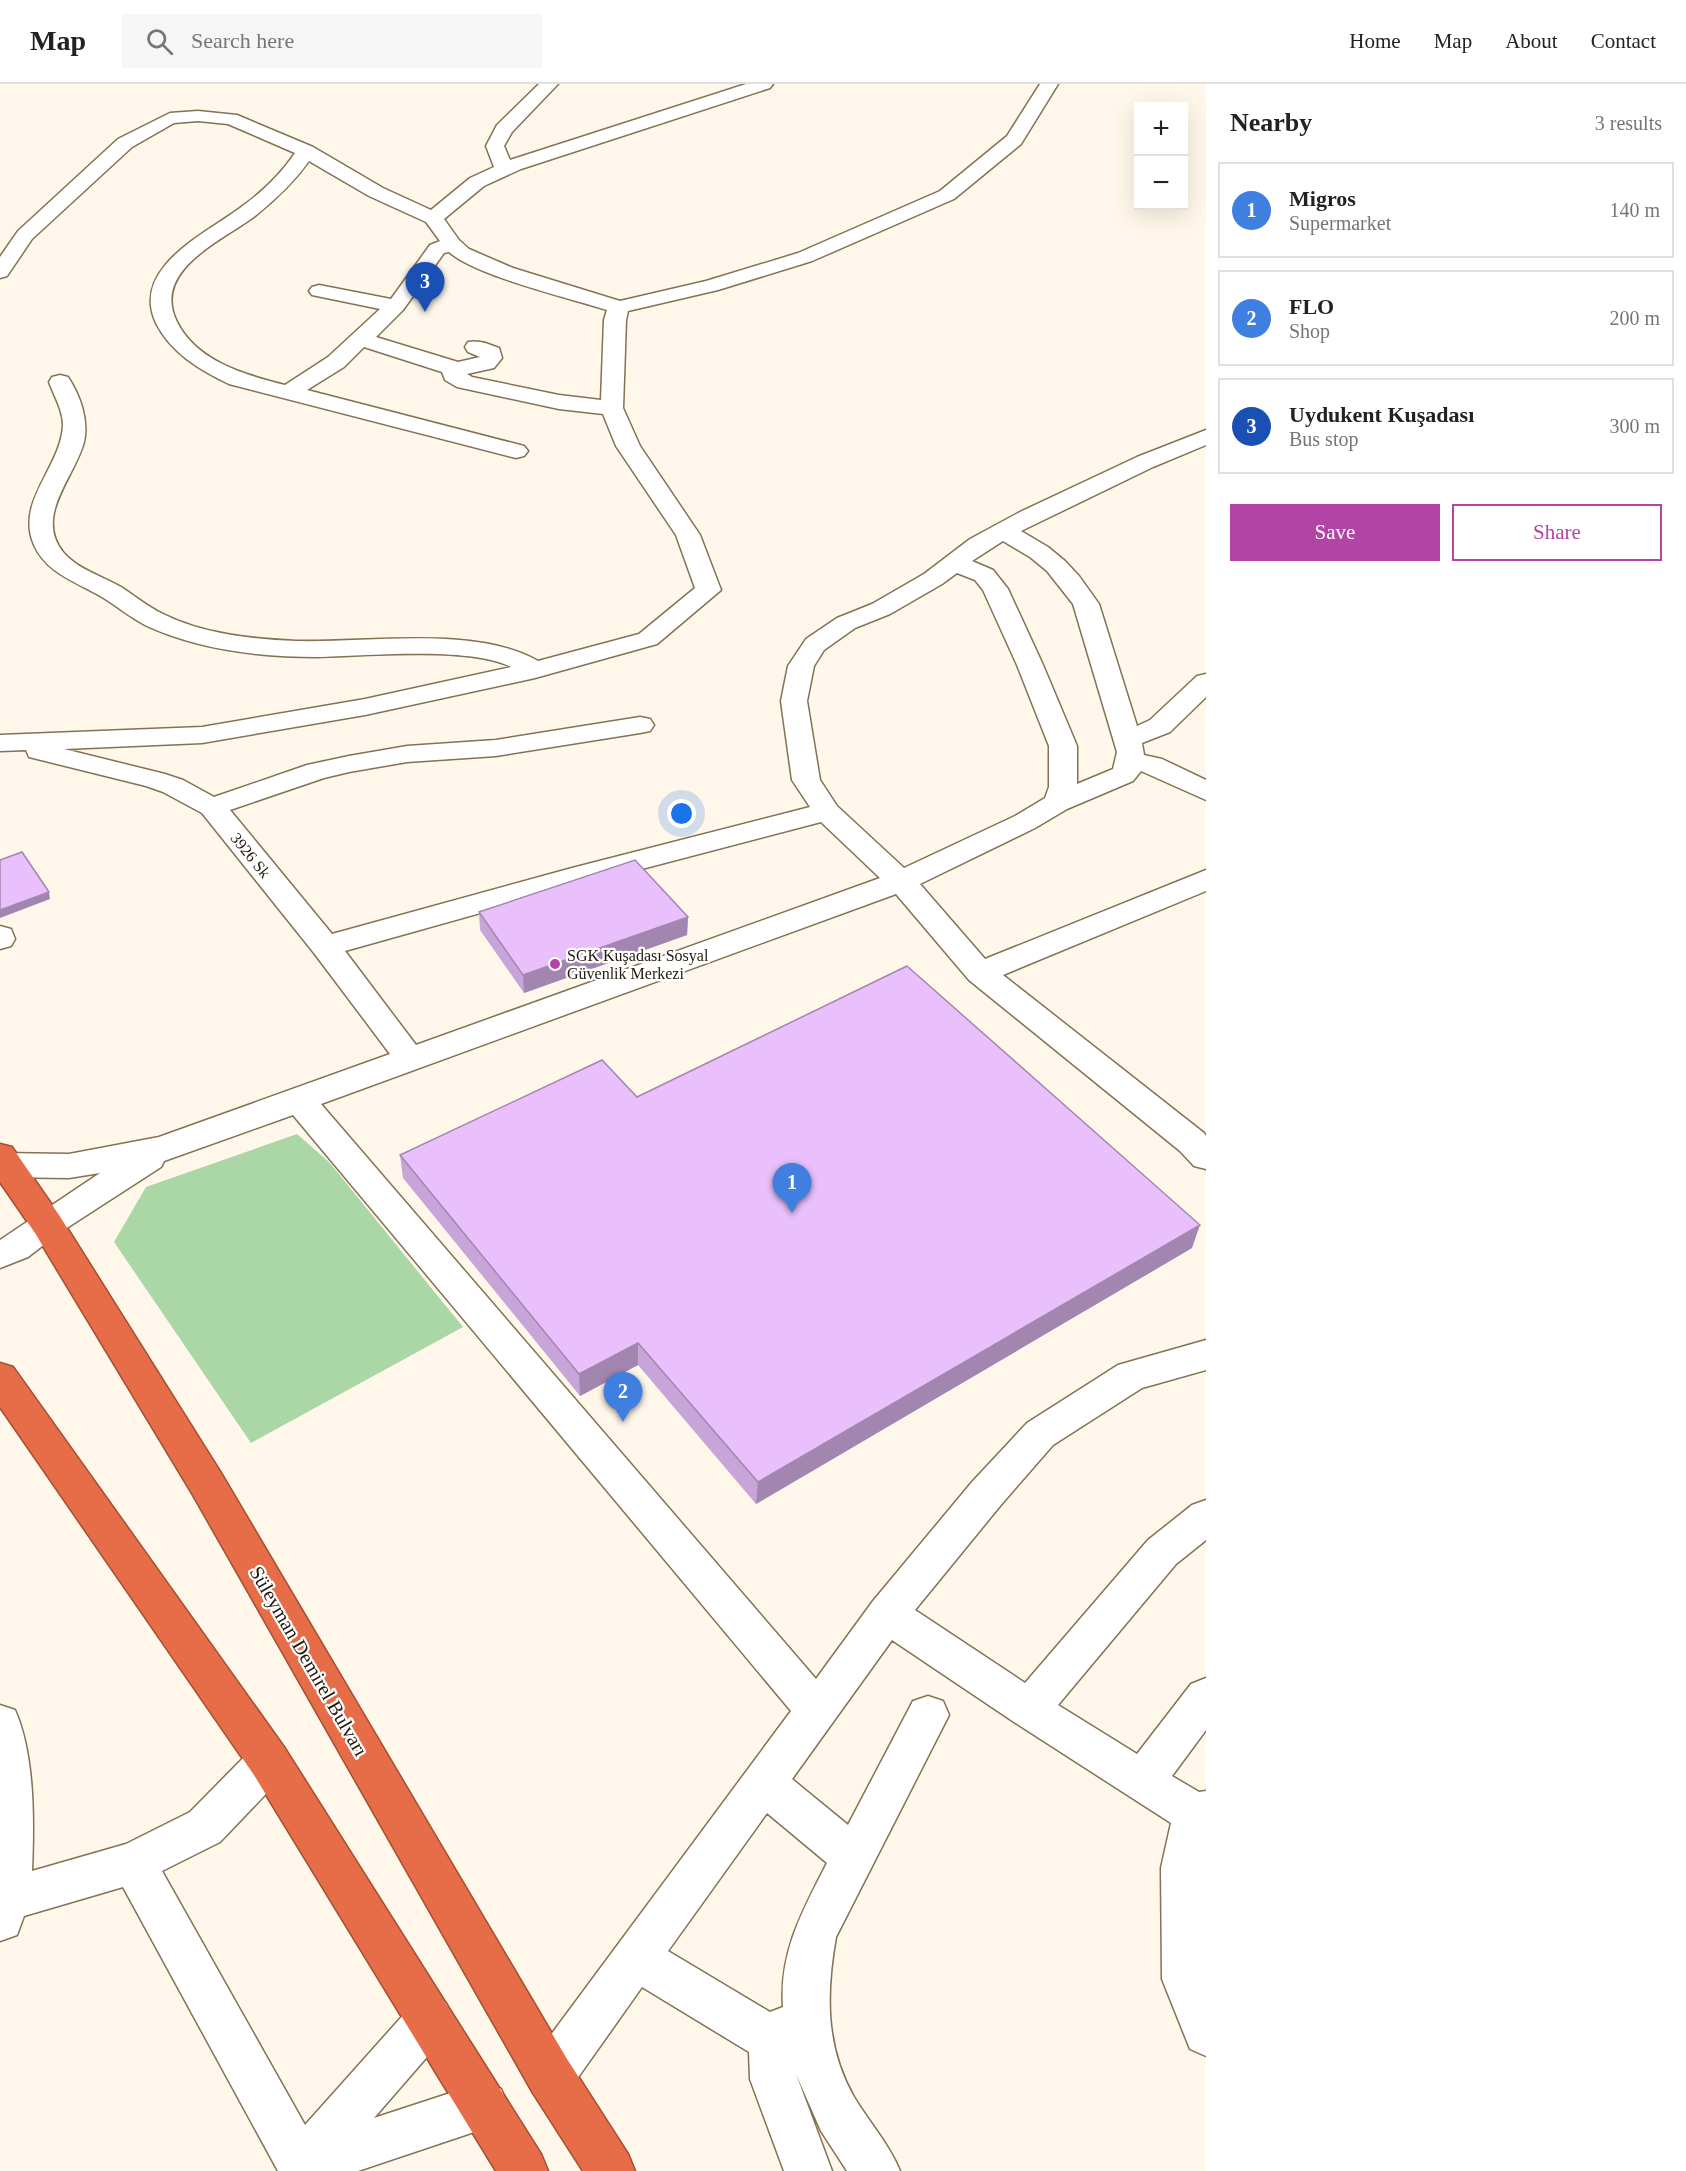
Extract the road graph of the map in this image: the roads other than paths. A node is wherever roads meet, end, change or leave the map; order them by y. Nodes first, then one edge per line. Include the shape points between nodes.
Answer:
1 (549, 84) edge
2 (764, 84) edge
3 (1049, 84) edge
4 (306, 151) junction
5 (504, 169) junction
6 (433, 218) junction
7 (452, 244) junction
8 (3, 263) edge
9 (319, 291) dead end
10 (396, 306) junction
11 (619, 307) junction
12 (361, 339) junction
13 (476, 347) dead end
14 (456, 369) junction
15 (60, 382) dead end
16 (287, 393) junction
17 (612, 408) junction
18 (1206, 437) edge
19 (1181, 447) junction
20 (516, 451) dead end
21 (1206, 458) edge
22 (1004, 531) junction
23 (954, 563) junction
24 (535, 670) junction
25 (1206, 682) edge
26 (640, 724) dead end
27 (30, 741) junction
28 (0, 743) edge
29 (1130, 749) junction
30 (1206, 791) edge
31 (1057, 803) junction
32 (212, 807) junction
33 (827, 812) junction
34 (1206, 880) edge
35 (901, 881) junction
36 (326, 946) junction
37 (980, 974) junction
38 (409, 1060) junction
39 (299, 1100) junction
40 (163, 1149) junction
41 (1206, 1157) edge
42 (2, 1161) edge
43 (47, 1224) junction
44 (0, 1255) edge
45 (1206, 1355) edge
46 (0, 1378) edge
47 (1206, 1517) edge
48 (887, 1614) junction
49 (1206, 1696) edge
50 (808, 1700) dead end
51 (1029, 1709) junction
52 (928, 1715) dead end
53 (0, 1724) edge
54 (269, 1761) junction
55 (1142, 1781) junction
56 (764, 1783) junction
57 (1200, 1813) edge
58 (854, 1858) junction
59 (133, 1863) junction
60 (4, 1910) edge
61 (636, 1958) junction
62 (430, 2019) junction
63 (791, 2032) junction
64 (1206, 2033) edge
65 (550, 2076) junction
66 (484, 2106) junction
67 (303, 2168) edge
68 (524, 2171) edge
69 (611, 2171) edge
70 (808, 2171) edge
71 (876, 2171) edge

1 - 5 street via 504,129 495,146
2 - 5 street
3 - 11 street via 1014,140 946,195 805,257 711,286
4 - 6 street via 376,192
4 - 8 street via 231,118 170,118 125,143 25,235
4 - 16 street via 269,194 181,259 167,278 161,297 167,326 193,355 237,379
5 - 6 street via 477,182
6 - 7 street
7 - 10 street via 437,249
7 - 11 street via 462,253 506,272
9 - 10 street
10 - 12 street
11 - 17 street via 615,320
12 - 14 street
12 - 16 street via 336,362
13 - 14 street via 491,353 489,361
14 - 17 street via 453,375 473,385
15 - 24 street via 74,416 74,437 45,495 41,521 52,554 70,572 145,614 210,638 289,648 470,649 511,656
16 - 20 street
17 - 24 street via 628,447 688,536 708,590 648,639
18 - 19 street
19 - 21 street
19 - 22 street via 1074,494
22 - 23 street
22 - 29 street via 1056,566 1086,604
23 - 31 street via 984,575 995,589 1030,665 1063,746 1064,787
23 - 33 street via 881,609 846,623 815,645 801,666 794,700 806,780
24 - 27 street via 365,707 202,735
25 - 29 street
26 - 32 street via 496,748 407,754 349,764
27 - 28 street
27 - 32 street, 3926 Sk via 37,750 154,780
29 - 30 street via 1152,765
29 - 31 street via 1129,768 1114,780
31 - 35 street
32 - 36 street, 3926 Sk
33 - 35 street
33 - 36 street
34 - 37 street
35 - 37 street
35 - 38 street
36 - 38 street, 3926 Sk
37 - 41 street
38 - 39 street
39 - 40 street
39 - 50 street
40 - 42 street via 69,1166
40 - 43 street
42 - 43 highway, Süleyman Demirel Bulvarı
43 - 44 street
43 - 65 highway, Süleyman Demirel Bulvarı via 207,1484
45 - 48 street via 1131,1376 1040,1434
46 - 54 highway
47 - 51 street via 1162,1552
48 - 51 street
48 - 56 street
49 - 55 street
51 - 55 street
52 - 58 street
53 - 60 street via 11,1814
54 - 59 street via 205,1827
54 - 62 highway
55 - 57 street
56 - 58 street
56 - 61 street
57 - 64 street via 1183,1868 1185,1979
58 - 63 street via 815,1932 805,1992
59 - 60 street
59 - 67 street
61 - 63 street
61 - 65 street
62 - 66 highway
62 - 67 street
63 - 70 street via 771,2066
63 - 71 street via 813,2056 824,2090 841,2122
65 - 69 highway, Süleyman Demirel Bulvarı
66 - 67 street
66 - 68 highway

